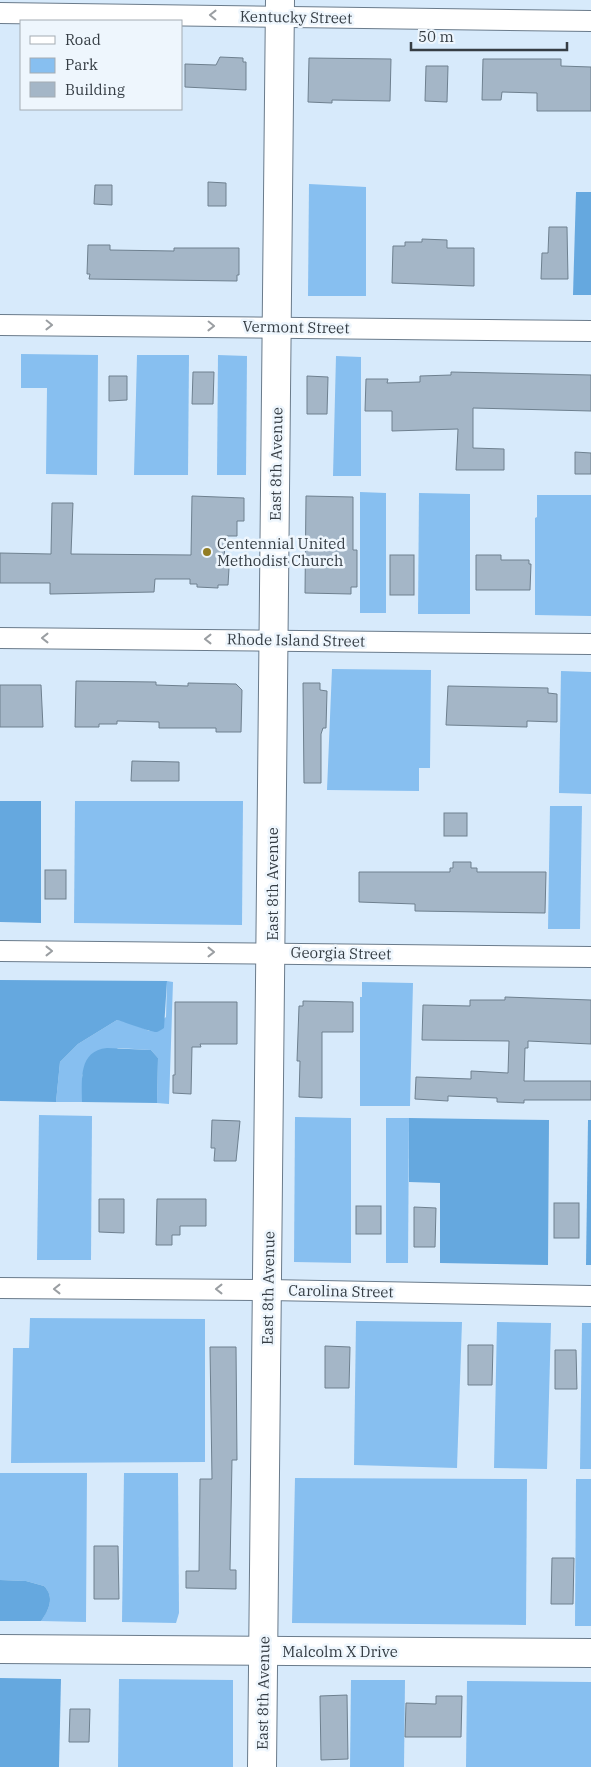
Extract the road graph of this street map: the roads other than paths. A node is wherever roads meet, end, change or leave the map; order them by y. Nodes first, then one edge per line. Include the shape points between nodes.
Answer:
1 (280, 8) edge
2 (0, 13) edge
3 (591, 21) edge
4 (0, 325) edge
5 (277, 327) junction
6 (591, 331) edge
7 (0, 638) edge
8 (274, 639) junction
9 (591, 644) edge
10 (0, 951) edge
11 (271, 953) junction
12 (591, 956) edge
13 (0, 1288) edge
14 (268, 1290) junction
15 (591, 1296) edge
16 (0, 1648) edge
17 (264, 1650) junction
18 (591, 1653) edge
19 (262, 1767) edge

1 -> 2 street, Kentucky Street
1 - 3 street, Kentucky Street
1 - 5 street, East 8th Avenue
4 -> 5 street, Vermont Street
5 - 6 street, Vermont Street
5 - 8 street, East 8th Avenue
8 -> 7 street, Rhode Island Street
8 - 9 street, Rhode Island Street
8 - 11 street, East 8th Avenue
10 -> 11 street, Georgia Street
11 - 12 street, Georgia Street
11 - 14 street, East 8th Avenue
14 -> 13 street, Carolina Street
14 - 15 street, Carolina Street
14 - 17 street, East 8th Avenue
16 - 17 street, Malcolm X Drive
17 - 18 street, Malcolm X Drive
17 - 19 street, East 8th Avenue

